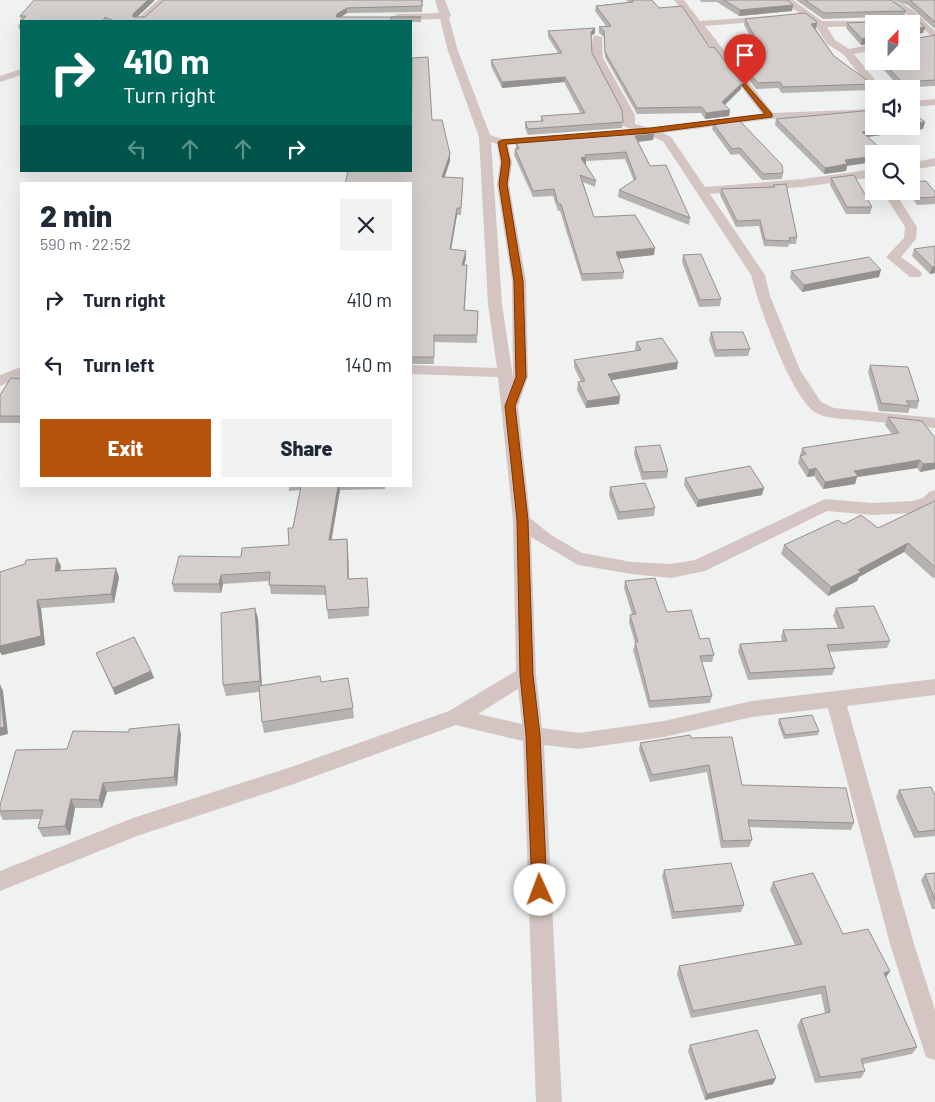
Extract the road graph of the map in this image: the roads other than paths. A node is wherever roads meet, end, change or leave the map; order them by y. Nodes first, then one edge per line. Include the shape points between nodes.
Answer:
1 (163, 0) edge
2 (679, 0) edge
3 (787, 0) edge
4 (890, 0) edge
5 (443, 8) edge
6 (805, 14) junction
7 (386, 17) edge
8 (141, 20) edge
9 (865, 23) edge
10 (696, 24) junction
11 (820, 24) junction
12 (935, 36) edge
13 (597, 37) edge
14 (920, 39) edge
15 (865, 49) edge
16 (847, 52) junction
17 (20, 72) edge
18 (0, 79) edge
19 (869, 80) edge
20 (935, 102) edge
21 (920, 103) edge
22 (865, 112) edge
23 (770, 116) junction
24 (650, 131) junction
25 (620, 133) edge
26 (485, 137) junction
27 (571, 137) edge
28 (502, 142) junction
29 (935, 162) edge
30 (920, 164) edge
31 (865, 174) edge
32 (704, 191) junction
33 (894, 200) edge
34 (915, 274) dead end
35 (412, 369) edge
36 (20, 372) edge
37 (503, 373) junction
38 (0, 381) edge
39 (510, 406) junction
40 (935, 423) edge
41 (935, 496) edge
42 (522, 520) junction
43 (526, 675) junction
44 (935, 687) edge
45 (835, 698) junction
46 (456, 717) junction
47 (533, 735) junction
48 (4, 883) edge
49 (935, 1048) edge
50 (548, 1102) edge

1 - 8 street
2 - 10 street
3 - 6 street
4 - 12 street via 907,10 912,22
5 - 7 street
5 - 26 street via 453,51
6 - 10 street
6 - 11 street
9 - 11 street
10 - 23 street
11 - 16 street via 831,42
12 - 14 street
13 - 24 street via 598,58 629,115 629,126
15 - 16 street
16 - 19 street
17 - 18 street
20 - 21 street
22 - 23 street
23 - 24 street
24 - 25 street
24 - 32 street via 667,139
26 - 28 street
26 - 37 street via 495,304
27 - 28 street
28 - 39 street via 506,162 503,184 519,281 521,377
29 - 30 street
31 - 32 street
32 - 40 street via 758,275 763,296 793,370 816,405 834,414
33 - 34 street via 911,227 910,239 893,257
35 - 37 street
36 - 38 street
37 - 39 street
39 - 42 street
41 - 42 street via 929,502 912,507 873,509 825,505 699,566 671,571 578,559
42 - 43 street
43 - 46 street
43 - 47 street
44 - 45 street
45 - 47 street via 752,709 664,729 579,740
45 - 49 street via 902,944
46 - 47 street
46 - 48 street via 134,828
47 - 50 street

